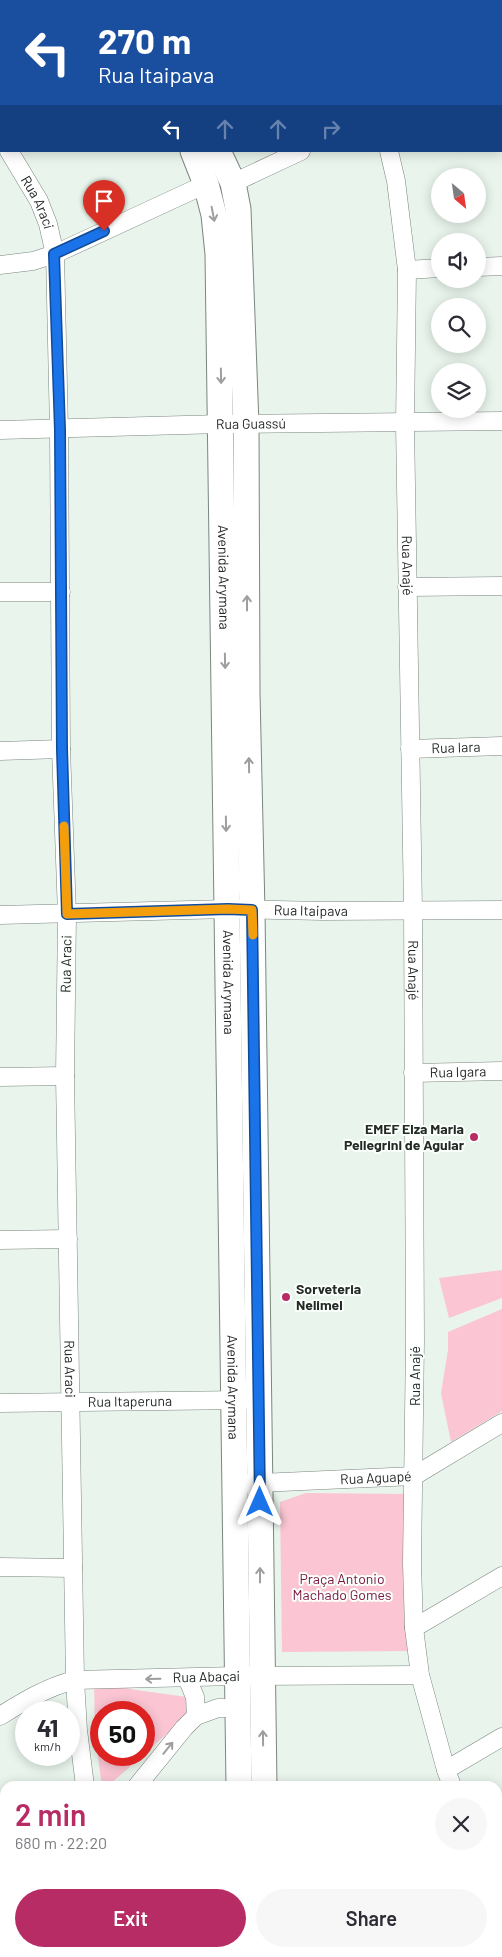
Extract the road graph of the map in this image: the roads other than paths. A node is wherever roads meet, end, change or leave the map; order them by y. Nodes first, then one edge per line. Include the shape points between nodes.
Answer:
1 (10, 152) edge
2 (193, 152) edge
3 (218, 152) edge
4 (299, 152) edge
5 (389, 152) edge
6 (233, 183) junction
7 (206, 184) junction
8 (54, 254) junction
9 (0, 265) edge
10 (502, 266) edge
11 (486, 267) edge
12 (431, 269) edge
13 (407, 270) junction
14 (502, 421) edge
15 (234, 424) junction
16 (406, 424) junction
17 (0, 430) edge
18 (60, 430) junction
19 (502, 586) edge
20 (407, 587) junction
21 (0, 592) edge
22 (62, 592) junction
23 (502, 746) edge
24 (62, 749) junction
25 (410, 749) junction
26 (0, 751) edge
27 (228, 909) junction
28 (252, 910) junction
29 (413, 910) junction
30 (502, 910) edge
31 (67, 914) junction
32 (0, 915) edge
33 (502, 1071) edge
34 (413, 1073) junction
35 (65, 1076) junction
36 (0, 1077) edge
37 (68, 1239) junction
38 (0, 1240) edge
39 (232, 1399) junction
40 (259, 1400) junction
41 (0, 1403) edge
42 (70, 1403) junction
43 (502, 1423) edge
44 (414, 1476) junction
45 (260, 1482) junction
46 (235, 1484) junction
47 (0, 1568) edge
48 (73, 1568) junction
49 (502, 1576) edge
50 (414, 1628) junction
51 (420, 1675) junction
52 (236, 1676) junction
53 (261, 1676) junction
54 (187, 1678) junction
55 (75, 1680) junction
56 (238, 1708) junction
57 (0, 1716) edge
58 (196, 1716) junction
59 (502, 1737) edge
60 (446, 1770) junction
61 (84, 1781) edge
62 (141, 1781) edge
63 (239, 1781) edge
64 (264, 1781) edge
65 (450, 1781) edge

1 - 8 street, Rua Araci via 39,201
2 - 7 main road, Avenida Arymana
3 - 6 main road, Avenida Arymana
4 - 6 street
5 - 13 street, Rua Anajé
6 - 15 main road, Avenida Arymana via 238,209
7 - 8 street
7 -> 15 main road, Avenida Arymana via 214,215
8 - 9 street via 33,261
8 - 18 street, Rua Araci
10 - 11 street
12 - 13 street
13 - 16 street, Rua Anajé
14 - 16 street, Rua Guassú
15 - 16 street, Rua Guassú
15 - 18 street, Rua Guassú
15 -> 27 main road, Avenida Arymana
28 -> 15 main road, Avenida Arymana via 248,693
16 - 20 street, Rua Anajé
17 - 18 street, Rua Guassú
18 - 22 street, Rua Araci
19 - 20 street
20 - 25 street, Rua Anajé
21 - 22 street
22 - 24 street, Rua Araci
23 - 25 street, Rua Iara
24 - 26 street
24 - 31 street, Rua Araci
25 - 29 street, Rua Anajé
27 - 28 street, Rua Itaipava
27 - 31 street, Rua Itaipava
27 - 39 main road, Avenida Arymana
28 - 29 street, Rua Itaipava
28 - 40 main road, Avenida Arymana
29 - 30 street, Rua Itaipava
29 - 34 street, Rua Anajé
31 - 32 street, Rua Itaipava
31 - 35 street, Rua Araci
33 - 34 street, Rua Igara
34 - 44 street, Rua Anajé
35 - 36 street
35 - 37 street, Rua Araci
37 - 38 street
37 - 42 street, Rua Araci
39 - 40 street, Rua Itaperuna
39 - 42 street, Rua Itaperuna
39 - 46 main road, Avenida Arymana
40 - 45 main road, Avenida Arymana
41 - 42 street, Rua Itaperuna
42 - 48 street, Rua Araci
43 - 44 street, Rua Aguapé
44 - 45 street, Rua Aguapé
44 - 50 street, Rua Anajé
45 - 46 street, Rua Aguapé
53 -> 45 main road, Avenida Arymana
46 - 52 main road, Avenida Arymana
47 - 48 street
48 - 55 street, Rua Araci
49 - 50 street
50 - 51 street, Rua Anajé
51 - 53 street, Rua Abaçai
51 - 60 street, Rua Anajé
52 - 53 street, Rua Abaçai
52 - 54 street, Rua Abaçai
52 - 56 main road, Avenida Arymana
64 -> 53 main road, Avenida Arymana
54 -> 55 street, Rua Abaçai
54 - 58 street via 195,1697
55 - 57 street, Rua Abaçai via 41,1692
55 - 61 street, Rua Araci
56 - 58 street via 218,1708
56 - 63 main road, Avenida Arymana
62 -> 58 street
59 - 60 street
60 - 65 street, Rua Anajé

